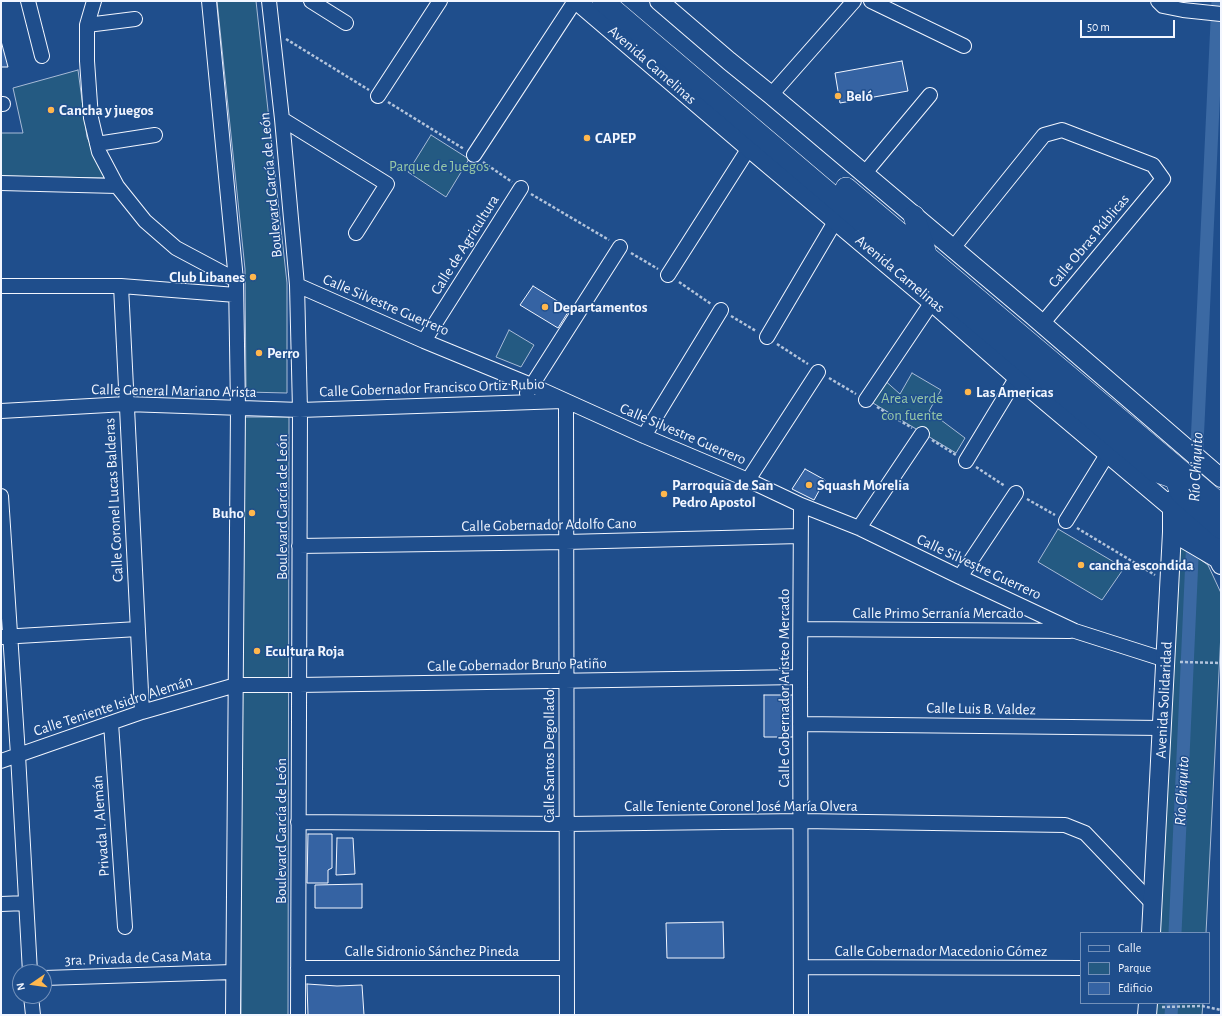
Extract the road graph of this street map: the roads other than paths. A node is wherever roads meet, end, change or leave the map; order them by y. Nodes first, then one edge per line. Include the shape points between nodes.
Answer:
1 (28, 1) edge
2 (94, 1) edge
3 (209, 1) edge
4 (269, 1) edge
5 (311, 1) edge
6 (440, 1) edge
7 (576, 1) edge
8 (603, 1) edge
9 (623, 1) edge
10 (659, 1) edge
11 (854, 1) edge
12 (871, 1) edge
13 (1158, 1) edge
14 (1219, 14) edge
15 (134, 20) dead end
16 (346, 24) dead end
17 (87, 25) junction
18 (964, 46) dead end
19 (42, 56) dead end
20 (930, 94) dead end
21 (771, 95) junction
22 (378, 96) dead end
23 (282, 119) junction
24 (155, 135) dead end
25 (97, 144) junction
26 (749, 148) junction
27 (474, 155) dead end
28 (864, 174) junction
29 (1, 183) edge
30 (117, 186) junction
31 (521, 188) dead end
32 (914, 216) junction
33 (836, 220) junction
34 (356, 233) dead end
35 (620, 247) dead end
36 (953, 248) junction
37 (917, 259) junction
38 (668, 275) dead end
39 (236, 280) junction
40 (297, 285) junction
41 (1, 286) edge
42 (120, 286) junction
43 (914, 288) junction
44 (236, 295) junction
45 (932, 302) junction
46 (721, 310) dead end
47 (1042, 324) junction
48 (767, 337) dead end
49 (424, 341) junction
50 (818, 372) dead end
51 (1017, 377) junction
52 (531, 385) junction
53 (866, 400) dead end
54 (566, 401) junction
55 (521, 402) junction
56 (126, 404) junction
57 (238, 408) junction
58 (300, 410) junction
59 (1, 411) edge
60 (922, 434) dead end
61 (644, 436) junction
62 (1108, 453) junction
63 (966, 461) dead end
64 (1221, 478) edge
65 (748, 480) junction
66 (1178, 489) junction
67 (1016, 493) dead end
68 (1, 496) edge
69 (801, 505) junction
70 (1221, 505) edge
71 (1066, 521) dead end
72 (2, 523) edge
73 (859, 528) junction
74 (1221, 528) edge
75 (1173, 533) junction
76 (800, 536) junction
77 (566, 542) junction
78 (299, 546) junction
79 (1220, 557) edge
80 (960, 577) junction
81 (138, 628) junction
82 (801, 629) junction
83 (1075, 631) junction
84 (6, 637) edge
85 (1172, 661) junction
86 (800, 677) junction
87 (566, 681) junction
88 (236, 685) junction
89 (299, 686) junction
90 (142, 712) junction
91 (111, 723) junction
92 (800, 724) junction
93 (1162, 728) junction
94 (18, 755) junction
95 (1, 760) edge
96 (801, 821) junction
97 (298, 822) junction
98 (566, 824) junction
99 (26, 903) junction
100 (1, 904) edge
101 (1153, 904) junction
102 (125, 927) dead end
103 (1151, 932) edge
104 (30, 964) edge
105 (801, 967) junction
106 (298, 968) junction
107 (567, 968) junction
108 (1080, 968) edge
109 (233, 972) junction
110 (52, 978) edge
111 (32, 1004) edge
112 (32, 1015) edge
113 (233, 1015) edge
114 (298, 1015) edge
115 (567, 1015) edge
116 (801, 1015) edge

1 - 19 street
2 - 17 street
3 - 39 street
4 - 23 street, Boulevard García de León
5 - 16 street
6 - 22 street
7 - 26 main road, Avenida Camelinas
7 - 27 street
8 - 37 highway, Avenida Camelinas via 858,218
9 - 37 highway, Avenida Camelinas
10 - 21 main road
11 - 21 street
12 - 18 street
13 - 14 street via 1163,6
15 - 17 street
17 - 25 street via 91,118
20 - 28 street
21 - 28 main road
23 - 34 street via 387,184
23 - 40 street, Boulevard García de León
24 - 25 street
25 - 30 street
26 - 33 main road, Avenida Camelinas
26 - 38 street
28 - 32 main road
29 - 30 street
30 - 39 street via 145,221 176,248
31 - 49 street, Calle de Agricultura
32 - 36 main road
32 - 37 highway
33 - 43 main road, Avenida Camelinas
33 - 48 street
35 - 52 street
36 - 47 main road
36 - 47 street, Calle Obras Públicas via 1044,135 1062,130 1152,165 1162,179
37 - 43 highway
37 - 66 highway, Avenida Camelinas
39 - 44 street
40 - 49 street, Calle Silvestre Guerrero
40 - 58 street, Boulevard García de León
41 - 42 street
42 - 44 street
42 - 56 street, Calle Coronel Lucas Balderas
43 - 45 main road, Avenida Camelinas
44 - 57 street
45 - 51 main road, Avenida Camelinas
45 - 53 street
46 - 61 street
47 - 64 main road
49 - 52 street, Calle Silvestre Guerrero
50 - 65 street
51 - 62 main road, Avenida Camelinas
51 - 63 street
52 - 54 street, Calle Silvestre Guerrero
52 - 55 street
54 - 55 street, Calle Gobernador Francisco Ortiz Rubio
54 - 61 street, Calle Silvestre Guerrero
54 - 77 street, Calle Santos Degollado
55 - 58 street, Calle Gobernador Francisco Ortiz Rubio
56 - 57 street, Calle General Mariano Arista
56 - 59 street, Calle General Mariano Arista
56 - 81 street, Calle Coronel Lucas Balderas
57 - 58 street, Calle General Mariano Arista
57 - 88 street
58 - 78 street, Boulevard García de León
60 - 73 street
61 - 65 street, Calle Silvestre Guerrero
62 - 66 main road, Avenida Camelinas
62 - 71 street
65 - 69 street, Calle Silvestre Guerrero
66 - 70 highway, Avenida Camelinas
66 - 74 highway, Avenida Camelinas
66 - 75 main road, Avenida Solidaridad
66 - 79 main road, Avenida Camelinas
67 - 80 street
68 - 72 street
69 - 73 street, Calle Silvestre Guerrero
69 - 76 street, Calle Gobernador Aristeo Mercado
72 - 84 street
73 - 80 street, Calle Silvestre Guerrero
75 - 79 main road
75 - 85 main road, Avenida Solidaridad
76 - 77 street, Calle Gobernador Adolfo Cano
76 - 82 street, Calle Gobernador Aristeo Mercado
77 - 78 street, Calle Gobernador Adolfo Cano
77 - 87 street, Calle Santos Degollado
78 - 89 street, Boulevard García de León
80 - 83 street, Calle Silvestre Guerrero
81 - 84 street
81 - 90 street, Calle Coronel Lucas Balderas
82 - 83 street, Calle Primo Serranía Mercado
82 - 86 street, Calle Gobernador Aristeo Mercado
83 - 85 street, Calle Silvestre Guerrero
84 - 94 street
85 - 93 main road, Avenida Solidaridad
86 - 87 street, Calle Gobernador Bruno Patiño
86 - 92 street, Calle Gobernador Aristeo Mercado
87 - 89 street, Calle Gobernador Bruno Patiño
87 - 98 street, Calle Santos Degollado
88 - 89 street, Calle Gobernador Bruno Patiño
88 - 90 street, Calle Teniente Isidro Alemán
88 - 109 street
89 - 97 street, Boulevard García de León
90 - 91 street, Calle Teniente Isidro Alemán
91 - 94 street, Calle Teniente Isidro Alemán
91 - 102 street, Privada I. Alemán
92 - 93 street, Calle Luis B. Valdez
92 - 96 street, Calle Gobernador Aristeo Mercado
93 - 101 main road, Avenida Solidaridad
94 - 95 street, Calle Teniente Isidro Alemán
94 - 99 street
96 - 98 street, Calle Teniente Coronel José María Olvera
96 - 101 street, Calle Teniente Coronel José María Olvera via 1065,825 1085,833
96 - 105 street, Calle Gobernador Aristeo Mercado
97 - 98 street, Calle Teniente Coronel José María Olvera
97 - 106 street, Boulevard García de León
98 - 107 street, Calle Santos Degollado
99 - 100 street
99 - 104 street
101 - 103 main road, Avenida Solidaridad
105 - 108 street, Calle Gobernador Macedonio Gómez
105 - 116 street, Calle Gobernador Aristeo Mercado
106 - 107 street, Calle Sidronio Sánchez Pineda
106 - 114 street, Boulevard García de León
107 - 115 street, Calle Santos Degollado
109 - 110 street, 3ra. Privada de Casa Mata
109 - 113 street
111 - 112 street

